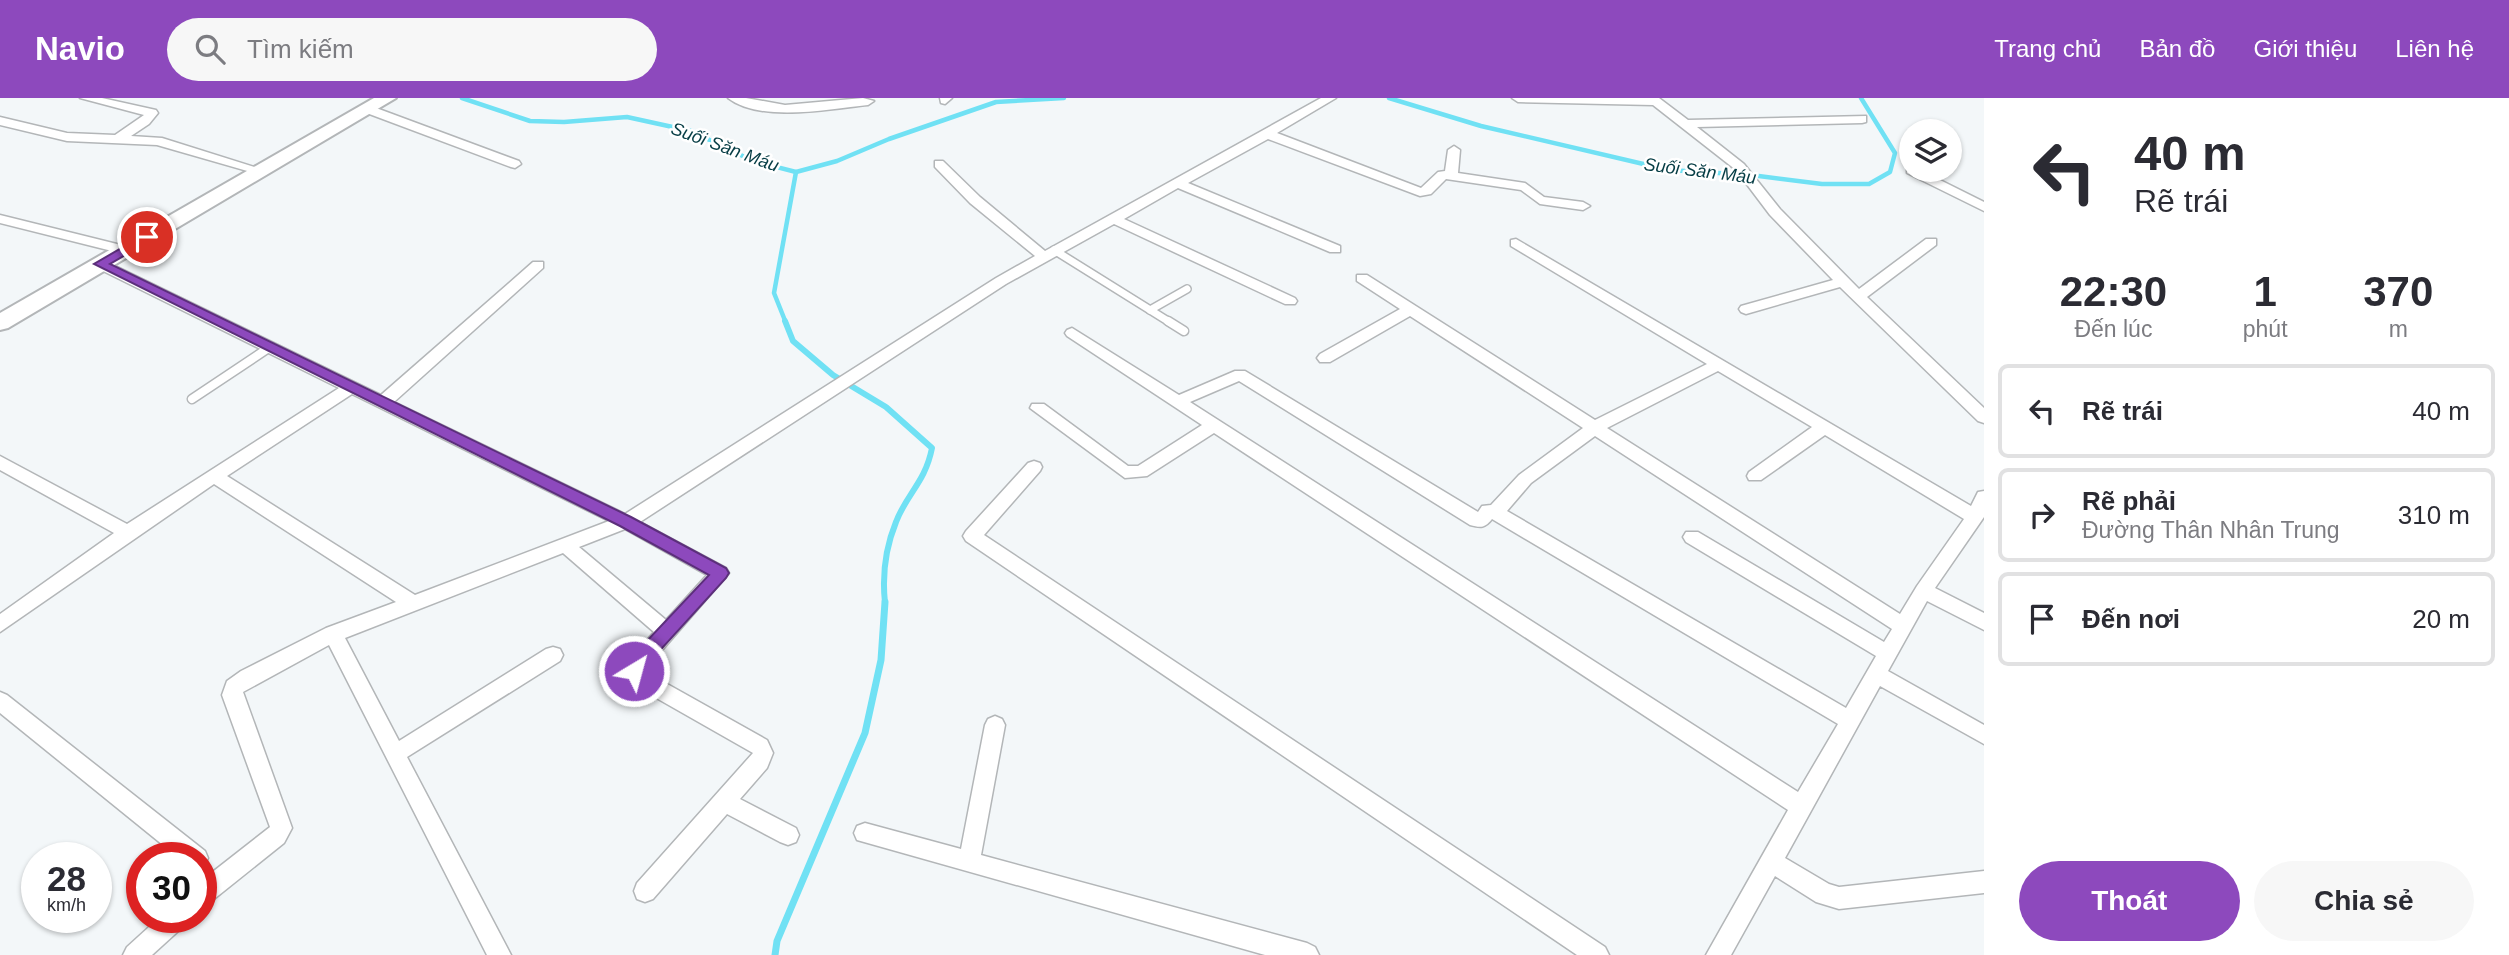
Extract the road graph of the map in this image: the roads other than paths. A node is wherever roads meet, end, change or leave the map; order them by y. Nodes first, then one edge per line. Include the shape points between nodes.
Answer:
1 (86, 98) edge
2 (387, 98) edge
3 (734, 98) edge
4 (1331, 98) edge
5 (1518, 98) edge
6 (1653, 99) edge
7 (868, 101) dead end
8 (810, 102) edge
9 (368, 109) junction
10 (1862, 119) dead end
11 (0, 121) edge
12 (1683, 124) junction
13 (1267, 134) junction
14 (118, 139) junction
15 (1454, 150) dead end
16 (515, 164) dead end
17 (939, 164) dead end
18 (261, 171) junction
19 (1451, 176) junction
20 (1935, 182) edge
21 (1176, 183) junction
22 (1583, 206) dead end
23 (1984, 207) edge
24 (1112, 218) junction
25 (0, 219) edge
26 (1931, 242) dead end
27 (1516, 243) dead end
28 (1335, 249) dead end
29 (124, 250) junction
30 (1049, 253) junction
31 (100, 264) junction
32 (538, 265) dead end
33 (1363, 278) dead end
34 (1844, 281) junction
35 (1187, 289) dead end
36 (1860, 295) junction
37 (1290, 301) dead end
38 (1411, 309) junction
39 (1746, 309) dead end
40 (1150, 310) junction
41 (0, 323) edge
42 (1184, 331) dead end
43 (1072, 333) dead end
44 (270, 347) junction
45 (1325, 358) dead end
46 (1717, 365) junction
47 (351, 387) junction
48 (192, 399) dead end
49 (1178, 401) junction
50 (384, 402) junction
51 (1038, 408) dead end
52 (1982, 413) edge
53 (1214, 425) junction
54 (1596, 427) junction
55 (1823, 428) junction
56 (0, 462) edge
57 (1034, 467) dead end
58 (214, 476) junction
59 (1755, 476) dead end
60 (1984, 497) edge
61 (1495, 512) junction
62 (1975, 517) junction
63 (625, 522) junction
64 (128, 532) junction
65 (1692, 537) dead end
66 (565, 545) junction
67 (1923, 591) junction
68 (413, 603) junction
69 (1984, 622) edge
70 (0, 624) edge
71 (1903, 626) junction
72 (666, 631) junction
73 (333, 634) junction
74 (1888, 653) junction
75 (553, 655) dead end
76 (1876, 674) junction
77 (0, 701) edge
78 (1850, 720) junction
79 (995, 725) dead end
80 (1984, 735) edge
81 (395, 754) junction
82 (724, 801) junction
83 (1801, 806) junction
84 (865, 833) dead end
85 (788, 835) dead end
86 (177, 842) edge
87 (969, 862) junction
88 (1772, 862) junction
89 (217, 873) edge
90 (222, 877) junction
91 (217, 881) edge
92 (1984, 882) edge
93 (645, 891) dead end
94 (159, 933) edge
95 (135, 955) edge
96 (499, 955) edge
97 (1307, 955) edge
98 (1598, 955) edge
99 (1718, 955) edge

1 - 14 street via 152,113
2 - 9 street
3 - 8 street via 791,111
4 - 13 street
5 - 6 street
6 - 12 street
7 - 8 street
9 - 16 street
9 - 18 street
10 - 12 street
11 - 14 street via 66,136
12 - 34 street via 1740,167 1807,247
13 - 19 street via 1420,192 1443,175
13 - 21 street
14 - 18 street via 158,141
15 - 19 street
17 - 30 street via 975,200
18 - 29 street
19 - 22 street via 1525,187 1540,200
20 - 23 street
21 - 24 street
21 - 28 street
24 - 30 street
24 - 37 street
25 - 29 street
26 - 36 street
27 - 46 street
29 - 31 street
30 - 40 lane
30 - 63 street
31 - 41 street
31 - 44 street
32 - 50 street
33 - 38 street
34 - 36 street
34 - 39 street
35 - 40 lane
36 - 52 street
38 - 45 street
38 - 54 street
40 - 42 lane
43 - 49 street
44 - 47 street
44 - 48 lane
46 - 54 street
46 - 55 street
47 - 50 street
47 - 58 street
49 - 53 street
49 - 61 street via 1240,375 1476,520 1481,521 1488,511
50 - 63 street
51 - 53 street via 1125,472 1134,473
53 - 83 street
54 - 61 street via 1525,479
54 - 71 street
55 - 59 street
55 - 62 street
56 - 64 street
57 - 98 street via 972,536
58 - 64 street
58 - 68 street
60 - 62 street
61 - 78 street
62 - 67 street
63 - 66 street
63 - 72 street via 720,573
64 - 70 street
65 - 74 street
66 - 68 street
66 - 72 street
67 - 69 street
67 - 71 street
68 - 73 street
71 - 74 street
72 - 82 street via 635,666 637,677 760,746 763,753
73 - 81 street
73 - 90 street via 234,687 232,695 281,828
74 - 76 street
75 - 81 street
76 - 78 street
76 - 80 street
77 - 86 street
78 - 83 street
79 - 87 street
81 - 96 street
82 - 85 street
82 - 93 street
83 - 88 street
84 - 87 street
87 - 97 street
88 - 92 street via 1824,894 1839,898
88 - 99 street
89 - 90 street
90 - 91 street
94 - 95 street

